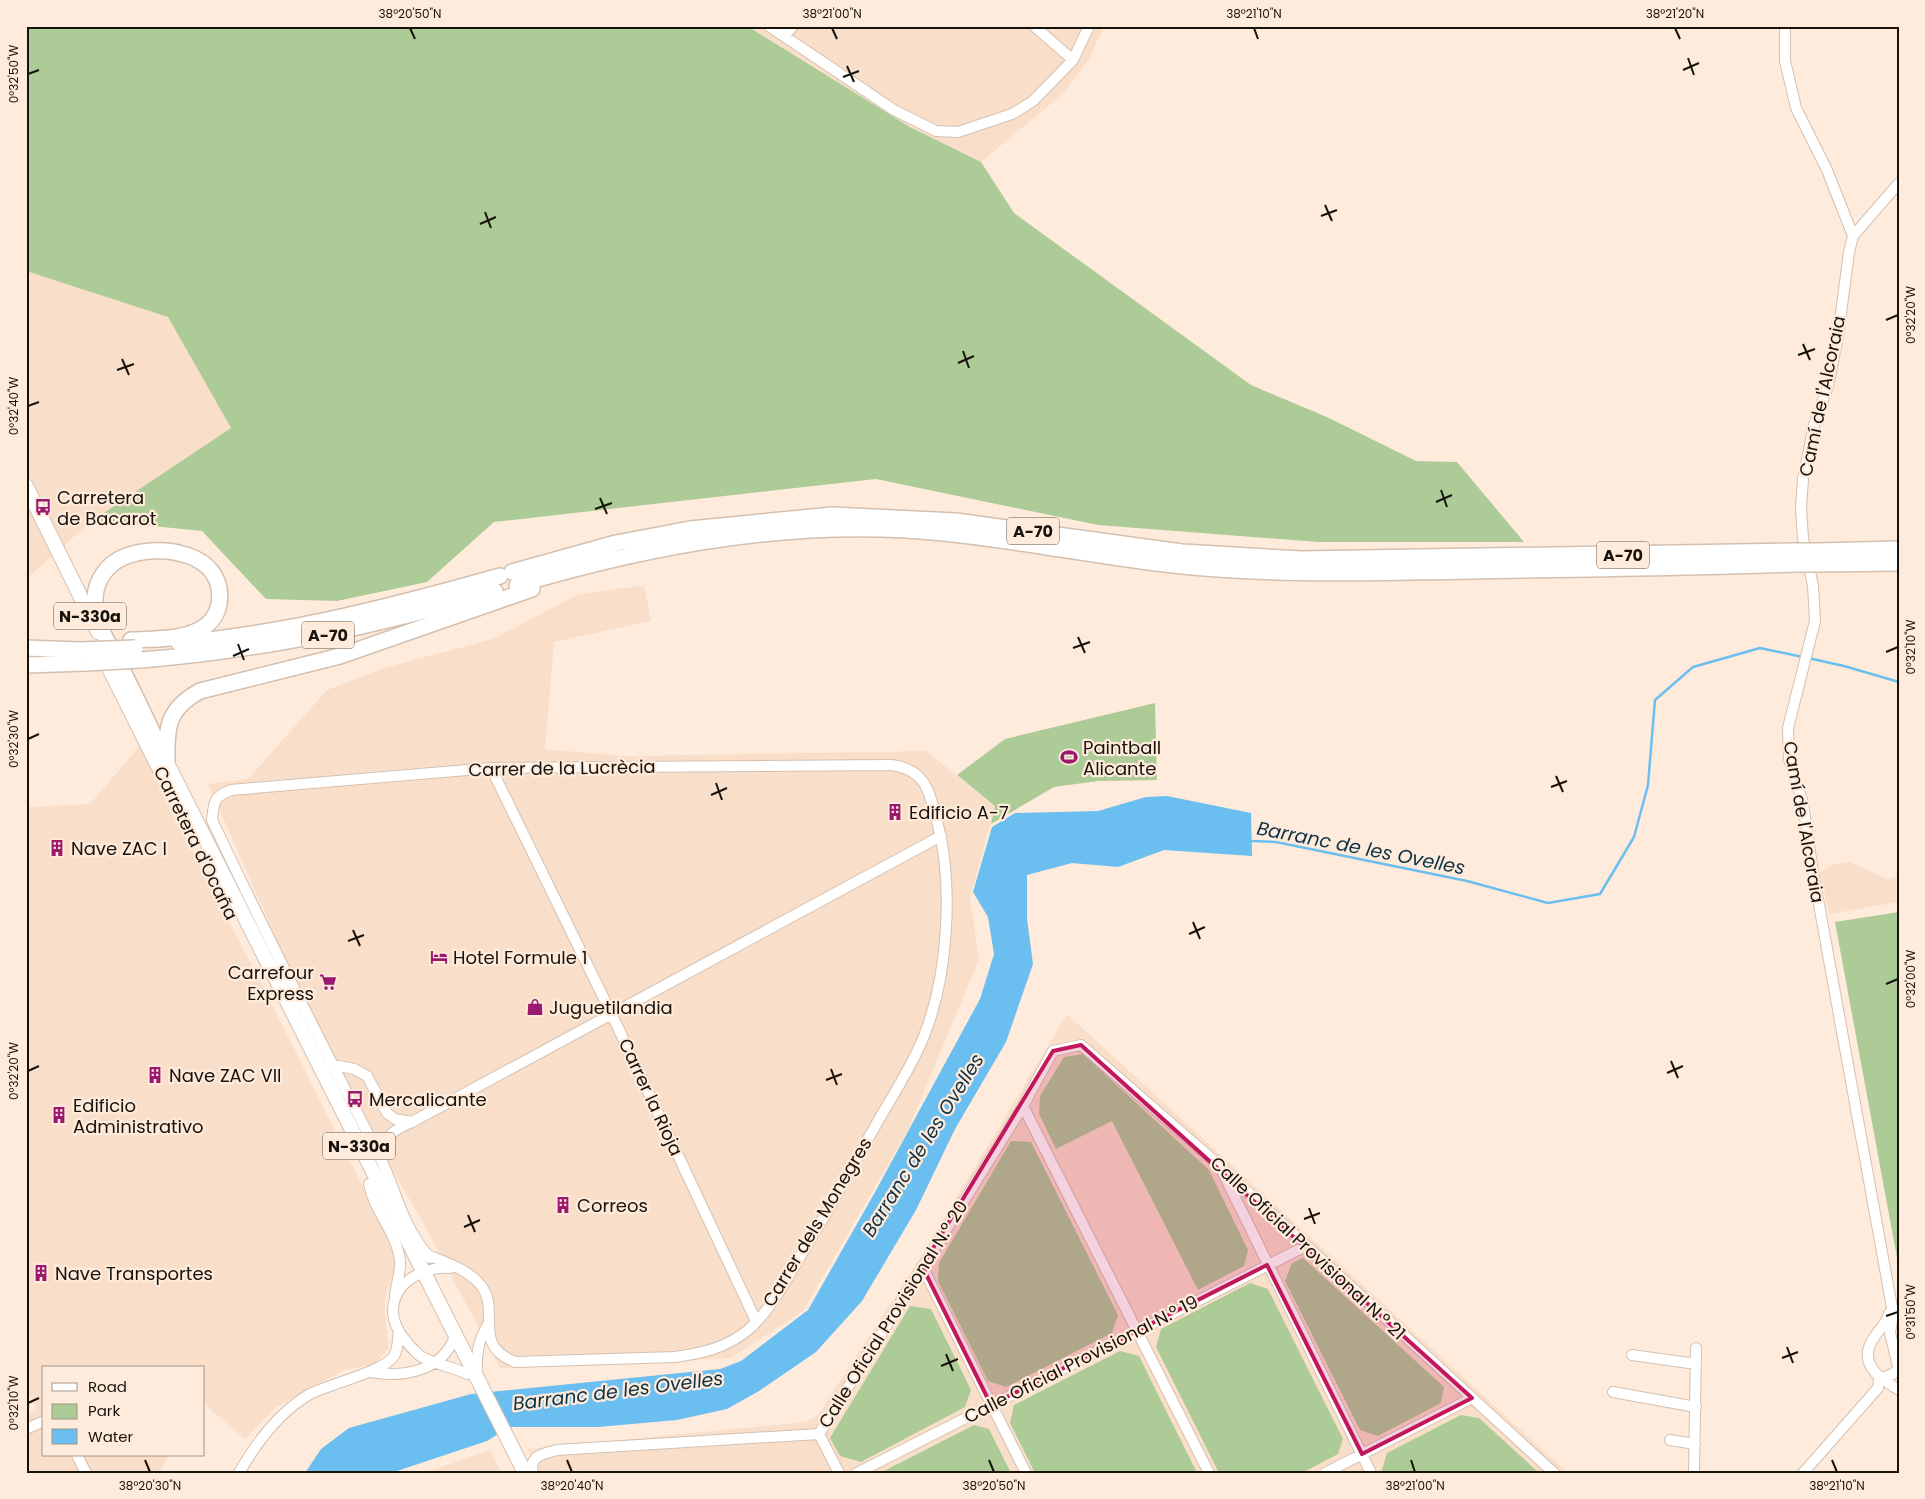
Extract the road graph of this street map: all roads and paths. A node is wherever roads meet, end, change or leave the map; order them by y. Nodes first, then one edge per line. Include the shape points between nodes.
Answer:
1 (769, 26) edge
2 (793, 26) edge
3 (1034, 26) edge
4 (1089, 26) edge
5 (1785, 26) edge
6 (784, 36) junction
7 (1073, 60) junction
8 (1899, 183) edge
9 (1854, 236) junction
10 (26, 486) edge
11 (26, 502) edge
12 (732, 537) junction
13 (1899, 550) edge
14 (1817, 557) junction
15 (1562, 563) junction
16 (1899, 563) edge
17 (510, 580) junction
18 (26, 648) edge
19 (136, 649) junction
20 (80, 652) junction
21 (55, 664) junction
22 (26, 665) edge
23 (26, 669) edge
24 (158, 745) junction
25 (167, 762) junction
26 (491, 768) junction
27 (916, 772) joint
28 (214, 803) joint
29 (941, 836) junction
30 (254, 908) junction
31 (253, 936) junction
32 (271, 942) junction
33 (282, 964) junction
34 (612, 1015) junction
35 (295, 1019) junction
36 (1053, 1051) joint
37 (314, 1058) junction
38 (332, 1065) junction
39 (1023, 1106) junction
40 (412, 1122) junction
41 (381, 1158) junction
42 (1219, 1166) junction
43 (369, 1184) junction
44 (404, 1228) junction
45 (1306, 1246) junction
46 (410, 1247) junction
47 (430, 1258) junction
48 (1267, 1265) junction
49 (922, 1266) junction
50 (459, 1268) junction
51 (420, 1272) junction
52 (395, 1300) junction
53 (1889, 1302) junction
54 (756, 1320) junction
55 (489, 1323) junction
56 (1138, 1330) junction
57 (399, 1332) junction
58 (1877, 1333) junction
59 (1890, 1333) junction
60 (454, 1341) junction
61 (1696, 1348) dead end
62 (1632, 1355) dead end
63 (433, 1362) junction
64 (1696, 1364) junction
65 (1898, 1369) edge
66 (371, 1372) junction
67 (472, 1377) junction
68 (1880, 1379) junction
69 (1899, 1390) edge
70 (1612, 1392) dead end
71 (1472, 1398) junction
72 (992, 1405) junction
73 (1696, 1407) junction
74 (42, 1422) edge
75 (26, 1429) edge
76 (819, 1434) junction
77 (504, 1438) junction
78 (1670, 1440) dead end
79 (1695, 1444) junction
80 (1362, 1454) junction
81 (78, 1456) edge
82 (86, 1473) edge
83 (239, 1473) edge
84 (518, 1473) edge
85 (525, 1473) edge
86 (534, 1473) edge
87 (839, 1473) edge
88 (857, 1473) edge
89 (1026, 1473) edge
90 (1209, 1473) edge
91 (1325, 1473) edge
92 (1371, 1473) edge
93 (1554, 1473) edge
94 (1694, 1473) edge
95 (1803, 1473) edge

1 - 6 street
2 - 6 street
3 - 7 street
4 - 7 street
5 - 9 street via 1785,60 1796,108 1827,170
6 - 7 street via 894,110 936,131 958,132 1012,114 1033,101
8 - 9 street, Camí de l'Alcoraia
9 - 53 street, Camí de l'Alcoraia via 1828,386 1812,434 1803,479 1803,538 1815,621 1788,728 1789,759 1803,803
10 - 24 main road, Carretera d'Ocaña / N-330a
11 - 43 main road, Carretera d'Ocaña / N-330a
12 - 15 highway, A-70 via 862,529 942,533 1116,558 1255,571 1348,573
12 - 17 highway, A-70
12 - 25 highway via 591,571 513,594 340,656 200,690 172,715 167,728
13 - 14 highway, A-70
14 - 15 highway, A-70, bridge
14 - 16 highway, A-70
15 - 17 highway, A-70 via 1252,557 1173,550 956,521 832,515 681,530 616,543
17 - 19 highway, A-70 via 422,613 318,637 228,652
18 - 20 highway, A-70
19 - 20 highway, A-70, bridge
19 - 20 highway
19 - 24 highway via 189,634 207,625 218,608 220,597 213,575 205,566 177,551 144,550 109,566 97,587 98,621
20 - 21 highway, A-70
21 - 22 highway, A-70
21 - 23 highway
24 - 25 main road, Carretera d'Ocaña / N-330a
25 - 31 main road, Carretera d'Ocaña / N-330a
26 - 27 street, Carrer de la Lucrècia via 892,764
26 - 28 street, Carrer de la Lucrècia via 231,790 219,795
26 - 34 street, Carrer la Rioja
27 - 29 street, Carrer dels Monegres via 930,794
28 - 30 street, Carretera d'Ocaña via 212,820
29 - 34 street
29 - 54 street, Carrer dels Monegres via 946,916 944,943 937,992 924,1037 827,1212
30 - 31 street, Carretera d'Ocaña
30 - 32 street, Carretera d'Ocaña
31 - 32 street
31 - 35 main road, Carretera d'Ocaña / N-330a
32 - 33 street, Carretera d'Ocaña
33 - 35 street, Carretera d'Ocaña
33 - 38 street, Carretera d'Ocaña
34 - 40 street
34 - 54 street, Carrer la Rioja
35 - 37 main road, Carretera d'Ocaña / N-330a
36 - 39 street, Calle Oficial Provisional N.º 20
36 - 42 street, Calle Oficial Provisional N.º 21 via 1081,1045
37 - 38 street
37 - 44 main road, Carretera d'Ocaña / N-330a
38 - 40 street via 354,1069 367,1076 387,1113 395,1120
38 - 41 street, Carretera d'Ocaña
39 - 49 street, Calle Oficial Provisional N.º 20
39 - 56 street
40 - 41 street via 394,1130 384,1142
41 - 44 street, Carretera d'Ocaña
42 - 45 street, Calle Oficial Provisional N.º 21
42 - 48 street
43 - 51 main road, Carretera d'Ocaña / N-330a
43 - 52 street, Carretera d'Ocaña via 400,1259
44 - 46 main road, Carretera d'Ocaña / N-330a
44 - 47 street, Carretera d'Ocaña
45 - 48 street, Calle Oficial Provisional N.º 19
45 - 71 street, Calle Oficial Provisional N.º 21
46 - 47 street
46 - 51 main road, Carretera d'Ocaña / N-330a
47 - 50 street
48 - 56 street, Calle Oficial Provisional N.º 19
48 - 80 street
49 - 72 street
49 - 76 street, Calle Oficial Provisional N.º 20
50 - 51 street via 439,1267
50 - 55 street, Carrer dels Monegres via 478,1281 484,1290
51 - 52 street via 401,1289
51 - 60 main road, Carretera d'Ocaña / N-330a
52 - 57 street, Carretera d'Ocaña via 394,1319
53 - 58 street via 1887,1322
53 - 59 street, Camí de l'Alcoraia via 1893,1320
54 - 55 street, Carrer dels Monegres via 726,1346 700,1354 526,1363 515,1362 496,1351 491,1342
55 - 67 street, Carretera d'Ocaña via 480,1336
56 - 72 street, Calle Oficial Provisional N.º 19
56 - 90 street
57 - 63 street via 419,1355
57 - 66 street via 395,1355 384,1366
58 - 59 street
58 - 68 street via 1868,1352 1869,1363
59 - 65 street, Camí de l'Alcoraia
60 - 63 street
60 - 67 main road, Carretera d'Ocaña / N-330a
61 - 64 street
62 - 64 street
63 - 66 street via 416,1372 386,1375
63 - 67 street via 443,1363
64 - 73 street
65 - 68 street
66 - 83 street via 326,1386 284,1414 251,1452
67 - 77 main road, Carretera d'Ocaña / N-330a
68 - 69 street
68 - 95 street via 1878,1388
70 - 73 street
71 - 80 street
71 - 93 street, Calle Oficial Provisional N.º 21
72 - 88 street, Calle Oficial Provisional N.º 19
72 - 89 street
73 - 79 street
74 - 75 street
76 - 86 street, Calle Oficial Provisional N.º 20 via 557,1450 534,1459 531,1466
76 - 87 street
77 - 84 main road, Carretera d'Ocaña / N-330a
77 - 85 main road, Carretera d'Ocaña / N-330a
78 - 79 street
79 - 94 street
80 - 91 street
80 - 92 street
81 - 82 street

